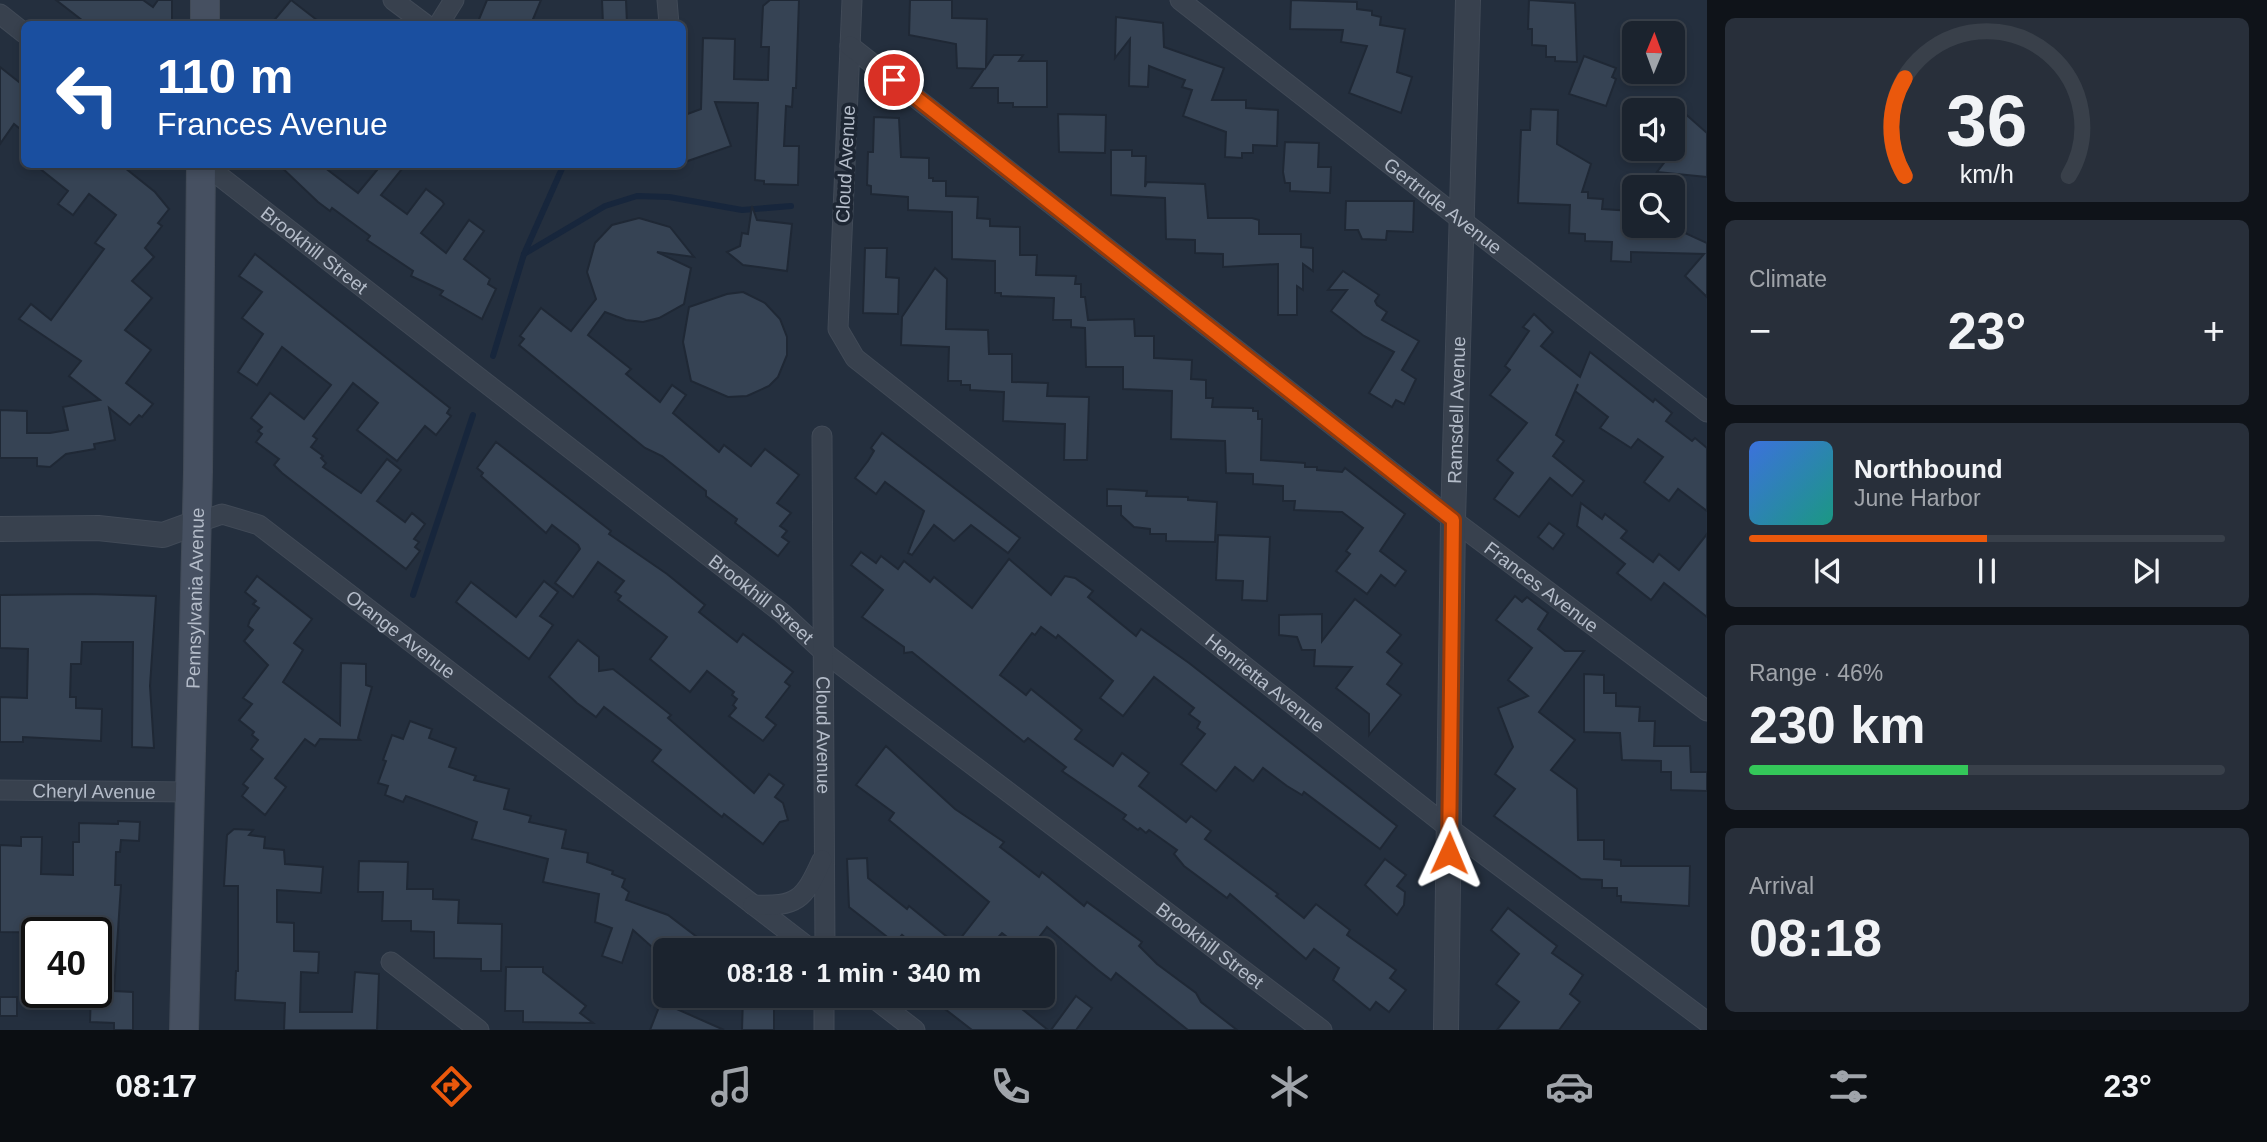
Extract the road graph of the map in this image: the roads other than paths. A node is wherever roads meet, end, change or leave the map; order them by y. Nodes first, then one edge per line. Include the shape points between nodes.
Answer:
1 (205, 0) edge
2 (394, 0) edge
3 (454, 0) edge
4 (667, 0) edge
5 (852, 0) edge
6 (1180, 0) edge
7 (1468, 0) edge
8 (0, 14) edge
9 (205, 21) edge
10 (421, 21) edge
11 (441, 21) edge
12 (669, 21) edge
13 (21, 31) edge
14 (850, 46) junction
15 (202, 168) edge
16 (207, 168) edge
17 (1460, 220) junction
18 (838, 329) joint
19 (1707, 412) edge
20 (822, 436) dead end
21 (1453, 520) junction
22 (196, 523) junction
23 (0, 529) edge
24 (825, 653) junction
25 (1707, 711) edge
26 (0, 790) edge
27 (189, 792) junction
28 (1450, 828) junction
29 (825, 853) junction
30 (753, 905) junction
31 (796, 938) edge
32 (825, 938) edge
33 (391, 962) dead end
34 (824, 1008) edge
35 (887, 1008) edge
36 (1707, 1022) edge
37 (184, 1030) edge
38 (479, 1030) edge
39 (824, 1030) edge
40 (915, 1030) edge
41 (1322, 1030) edge
42 (1446, 1030) edge

1 - 9 main road
2 - 10 street
3 - 11 street
4 - 12 street
5 - 14 street, Cloud Avenue
6 - 17 street, Gertrude Avenue
7 - 17 street, Ramsdell Avenue
8 - 13 street
14 - 18 street, Cloud Avenue
14 - 21 street, Frances Avenue
15 - 22 main road, Pennsylvania Avenue
16 - 24 street, Brookhill Street via 771,605
17 - 19 street, Gertrude Avenue
17 - 21 street, Ramsdell Avenue
18 - 28 street, Henrietta Avenue via 855,358 874,376
20 - 24 street, Cloud Avenue
21 - 25 street, Frances Avenue
21 - 28 street, Ramsdell Avenue
22 - 23 street, Orange Avenue via 163,535 98,528
22 - 27 main road, Pennsylvania Avenue
22 - 30 street, Orange Avenue via 222,514 259,525
24 - 29 street, Cloud Avenue
24 - 41 street, Brookhill Street
26 - 27 street, Cheryl Avenue
27 - 37 main road, Pennsylvania Avenue
28 - 36 street, Henrietta Avenue
28 - 42 street, Ramsdell Avenue
29 - 30 street via 809,889 796,901
29 - 32 street, Cloud Avenue
30 - 31 street, Orange Avenue
33 - 38 street
34 - 39 street
35 - 40 street

